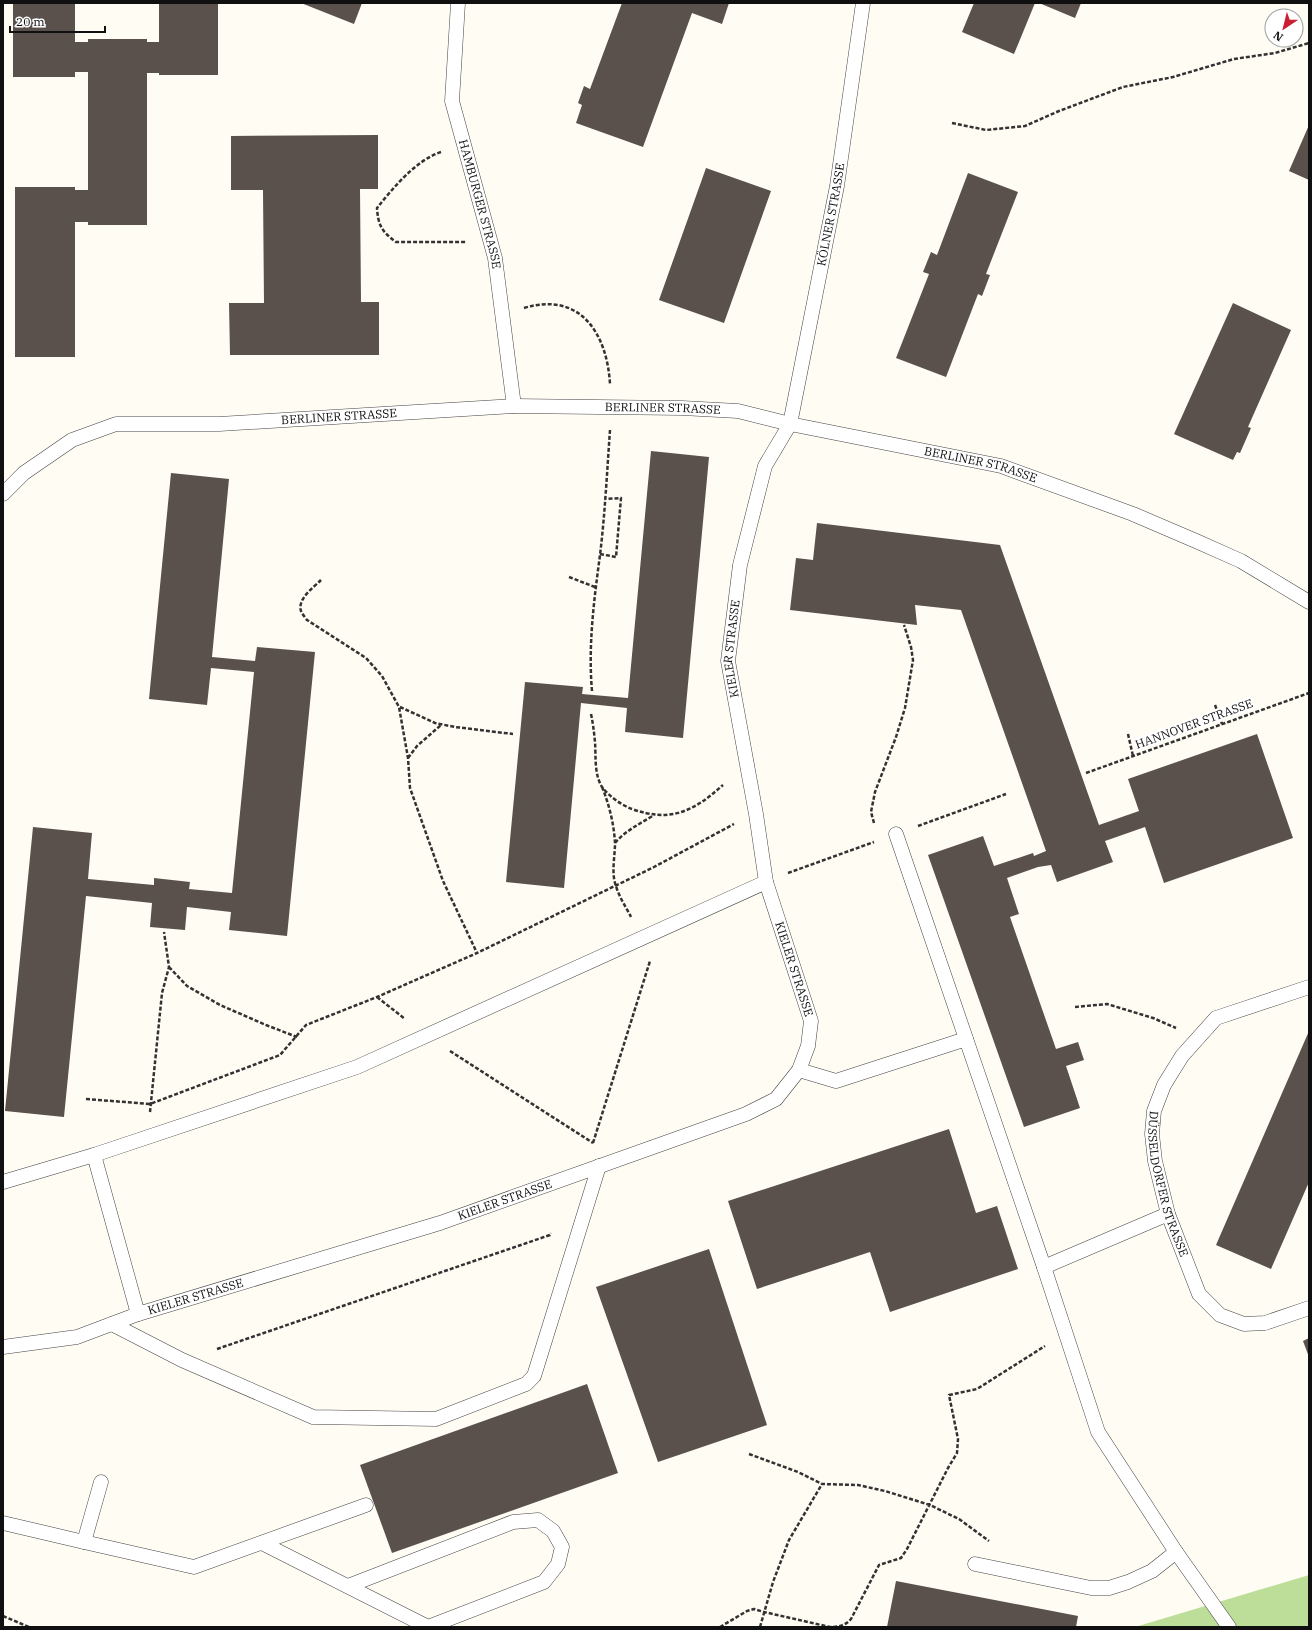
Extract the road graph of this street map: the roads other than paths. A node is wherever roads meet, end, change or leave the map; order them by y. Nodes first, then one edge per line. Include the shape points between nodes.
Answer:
1 (458, 3) edge
2 (863, 3) edge
3 (514, 406) junction
4 (790, 424) junction
5 (3, 494) edge
6 (1309, 602) edge
7 (896, 834) dead end
8 (766, 882) junction
9 (1309, 987) edge
10 (966, 1039) junction
11 (799, 1070) junction
12 (94, 1155) junction
13 (599, 1166) junction
14 (3, 1182) edge
15 (1168, 1214) junction
16 (1044, 1267) junction
17 (1309, 1308) edge
18 (138, 1314) junction
19 (112, 1324) junction
20 (3, 1347) edge
21 (101, 1482) dead end
22 (366, 1505) dead end
23 (3, 1524) edge
24 (84, 1542) junction
25 (262, 1543) junction
26 (1176, 1552) junction
27 (975, 1564) dead end
28 (348, 1586) junction
29 (1229, 1627) edge

1 - 3 lane, HAMBURGER STRASSE via 452,100 495,258
2 - 4 lane, KÖLNER STRASSE via 837,186
3 - 4 lane, BERLINER STRASSE via 738,411
3 - 5 lane, BERLINER STRASSE via 219,424 116,424 72,440 24,473
4 - 6 lane, BERLINER STRASSE via 1001,466 1133,514 1196,541 1241,561
4 - 8 lane, KIELER STRASSE via 765,466 740,565 728,662
7 - 10 lane
8 - 11 lane, KIELER STRASSE via 811,1021 808,1046
8 - 12 lane via 357,1067
9 - 15 lane, DÜSSELDORFER STRASSE via 1216,1018 1182,1056 1164,1084 1154,1111 1152,1134 1155,1161
10 - 11 lane via 836,1081
10 - 16 lane
11 - 13 lane, KIELER STRASSE via 776,1099 746,1114
12 - 14 lane
12 - 18 lane
13 - 18 lane, KIELER STRASSE via 440,1223
13 - 19 lane via 534,1376 526,1384 436,1419 313,1418 182,1360
15 - 16 lane
15 - 17 lane, DÜSSELDORFER STRASSE via 1199,1294 1220,1315 1244,1324 1265,1323
16 - 26 lane via 1098,1432
18 - 19 lane, KIELER STRASSE
19 - 20 lane, KIELER STRASSE via 77,1337
21 - 24 lane
22 - 25 lane
23 - 24 lane
24 - 25 lane via 194,1567
25 - 28 lane
26 - 27 lane via 1152,1571 1109,1588 1091,1588
26 - 29 lane
28 - 28 lane via 428,1627 544,1582 558,1564 562,1547 553,1531 538,1520 512,1522

